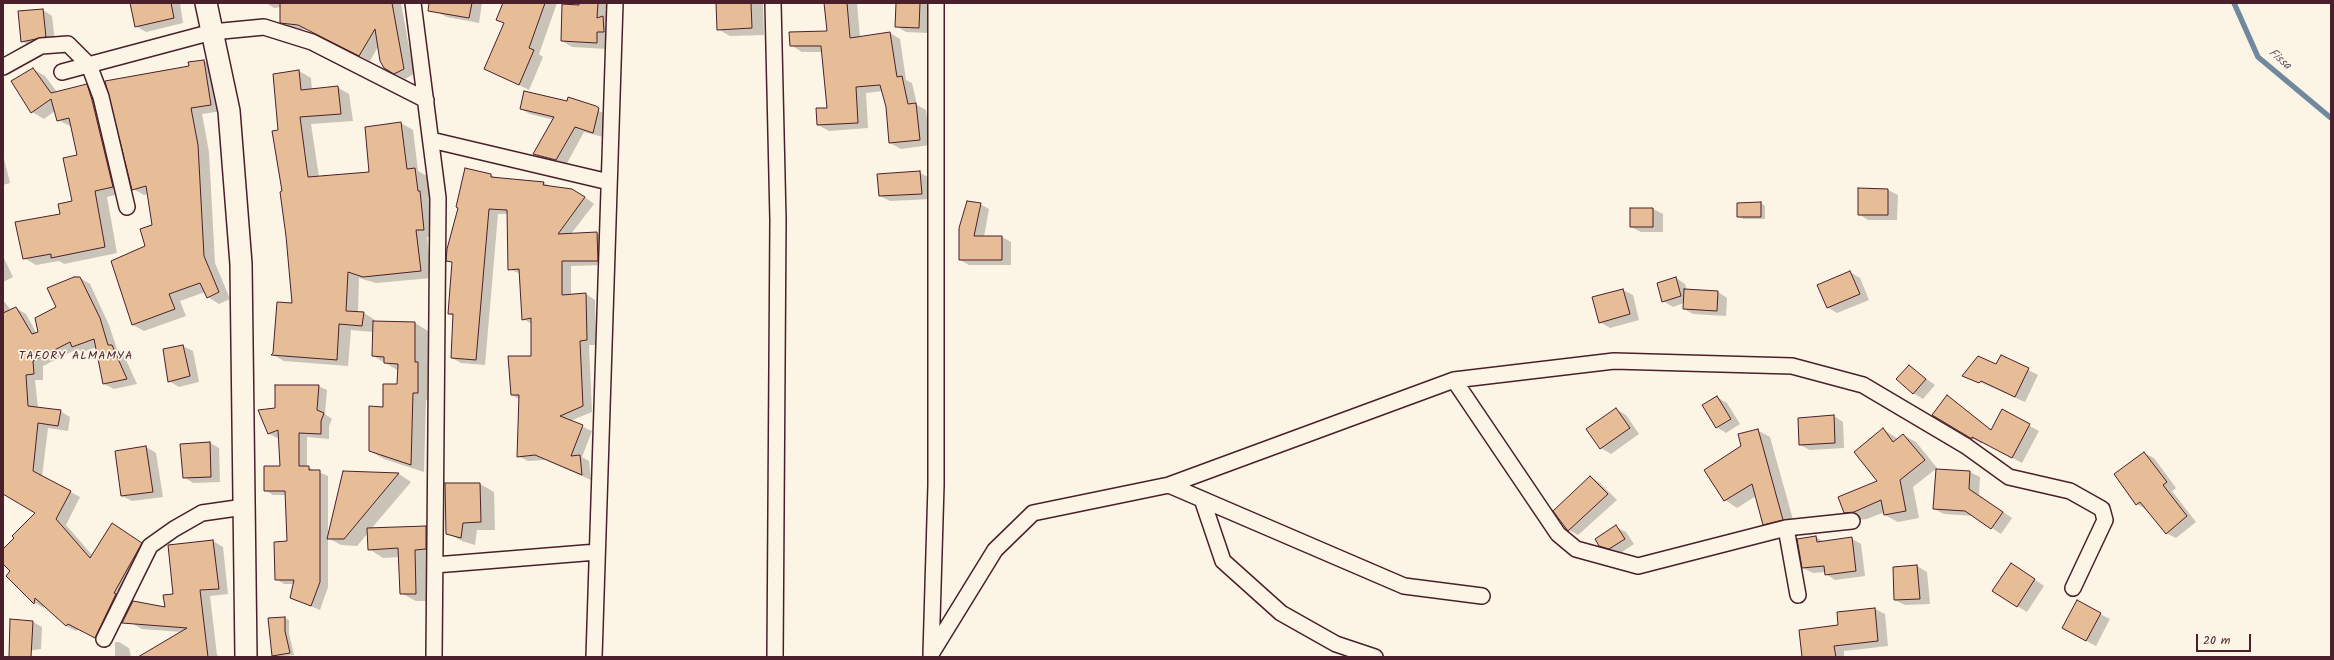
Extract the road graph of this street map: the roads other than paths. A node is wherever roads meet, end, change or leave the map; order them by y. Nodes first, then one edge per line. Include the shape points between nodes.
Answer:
1 (206, 3) edge
2 (413, 3) edge
3 (614, 3) edge
4 (773, 3) edge
5 (936, 3) edge
6 (212, 32) junction
7 (89, 65) junction
8 (3, 67) edge
9 (62, 72) dead end
10 (426, 100) junction
11 (431, 140) junction
12 (609, 182) junction
13 (127, 207) dead end
14 (1454, 380) junction
15 (1169, 485) junction
16 (1202, 499) junction
17 (244, 507) junction
18 (1852, 521) dead end
19 (1786, 528) junction
20 (597, 552) junction
21 (435, 565) junction
22 (2073, 588) dead end
23 (1798, 595) dead end
24 (1482, 596) dead end
25 (104, 639) dead end
26 (931, 656) edge
27 (246, 657) edge
28 (434, 657) edge
29 (594, 657) edge
30 (775, 657) edge
31 (1375, 657) edge

1 - 6 main road
2 - 10 street
3 - 12 street
4 - 30 street via 778,220
5 - 26 street via 936,485
6 - 7 street
6 - 10 street via 264,27 312,42
6 - 17 main road via 229,111 241,264
7 - 8 street via 68,44 41,46
7 - 9 street
7 - 13 street via 101,97
10 - 11 street
11 - 12 street
11 - 21 street via 438,198
12 - 20 street
14 - 15 street
14 - 19 street via 1558,534 1576,549 1638,566
14 - 22 street via 1614,361 1792,366 1863,385 1966,446 2009,477 2070,492 2102,509 2105,520
15 - 16 street
15 - 26 street via 1033,513 995,550
16 - 24 street via 1404,586
16 - 31 street via 1224,561 1229,566 1281,613 1336,644
17 - 25 street via 202,513 150,546
17 - 27 main road
18 - 19 street
19 - 23 street
20 - 21 street
20 - 29 street
21 - 28 street

